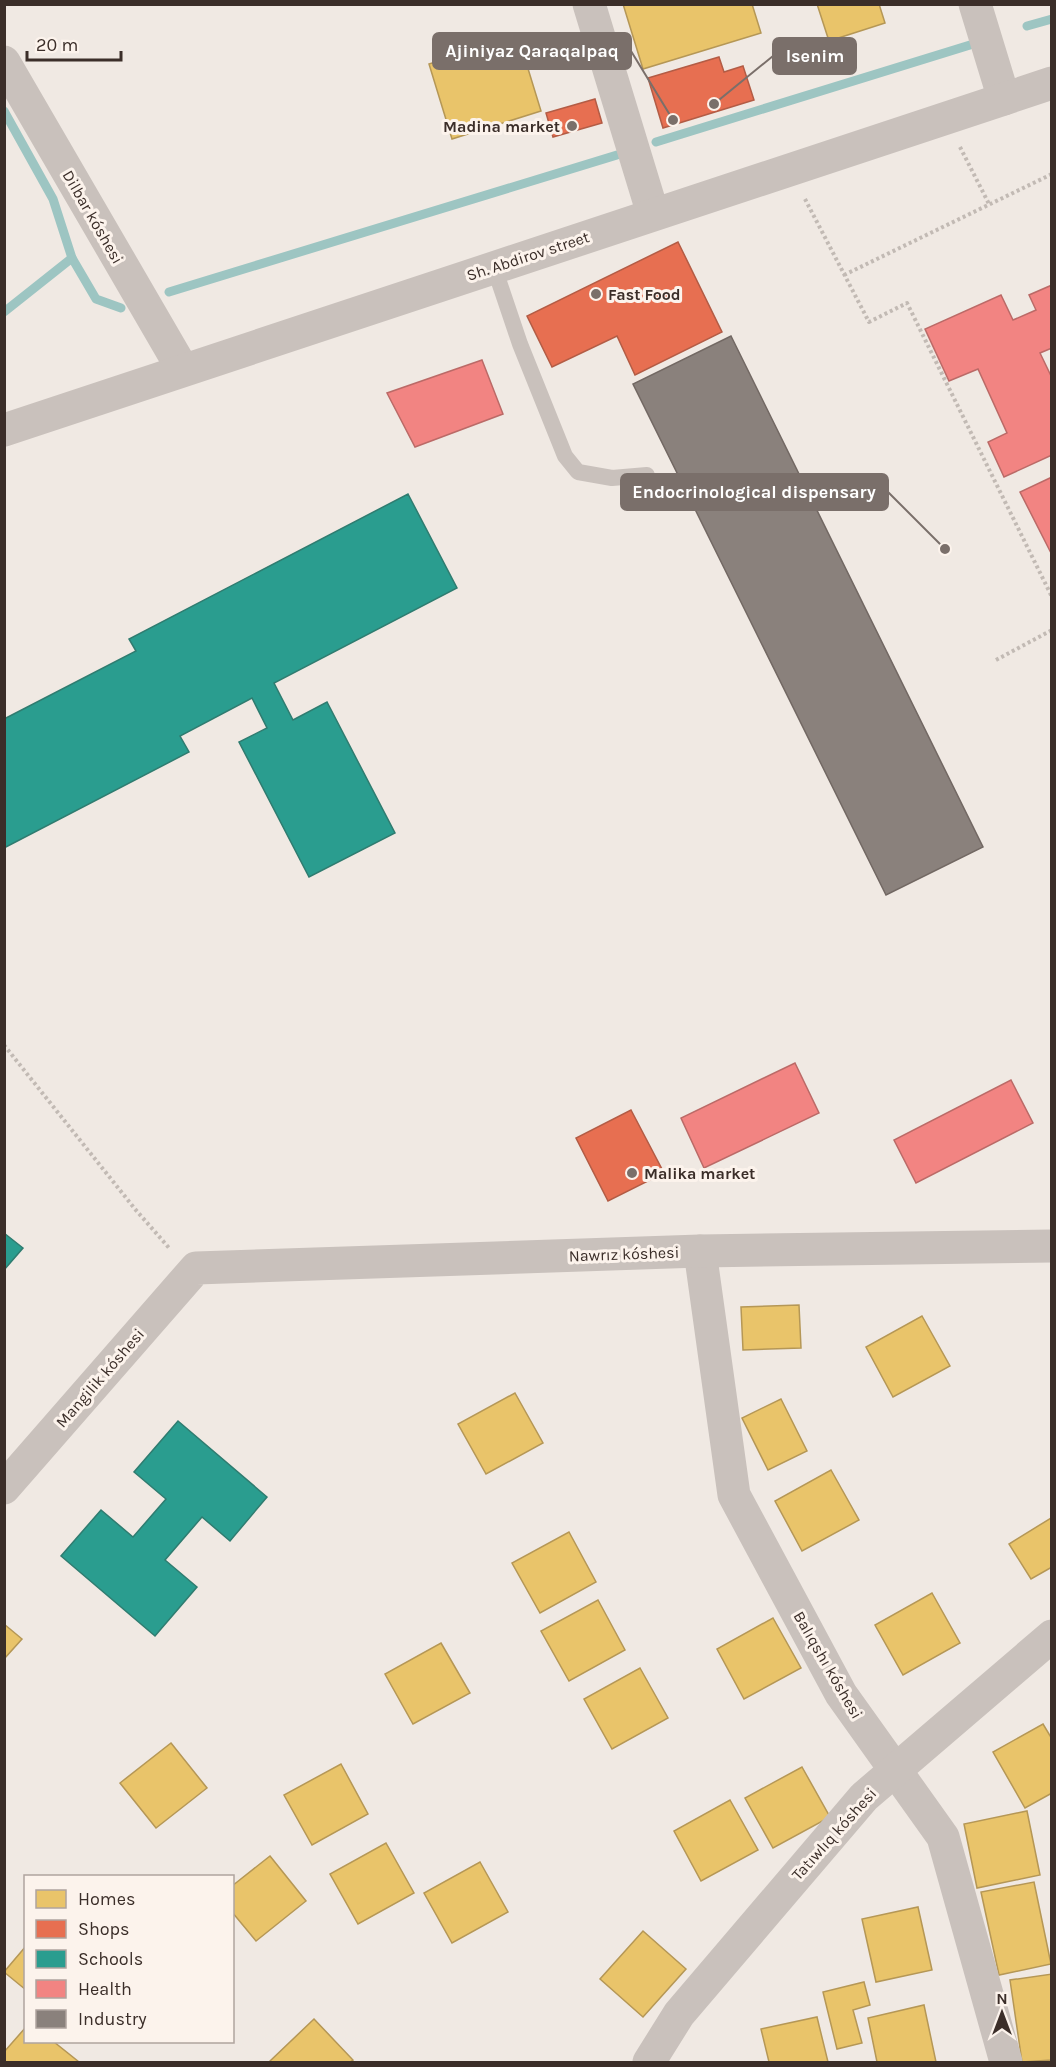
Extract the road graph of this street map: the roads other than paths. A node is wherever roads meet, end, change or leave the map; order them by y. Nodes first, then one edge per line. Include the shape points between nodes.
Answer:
1 (589, 4) edge
2 (975, 4) edge
3 (4, 62) edge
4 (1052, 83) edge
5 (1004, 99) junction
6 (652, 214) junction
7 (494, 267) junction
8 (183, 370) junction
9 (4, 430) edge
10 (647, 475) dead end
11 (1052, 1246) edge
12 (700, 1251) junction
13 (194, 1271) joint
14 (4, 1488) edge
15 (1052, 1636) edge
16 (896, 1770) junction
17 (649, 2062) edge
18 (1006, 2062) edge

1 - 6 street
2 - 5 street
3 - 8 street, Dilbar kóshesi
4 - 5 street, Sh. Abdirov street
5 - 6 street, Sh. Abdirov street
6 - 7 street, Sh. Abdirov street
7 - 8 street, Sh. Abdirov street
7 - 10 lane via 565,456 578,472 612,478
8 - 9 street, Sh. Abdirov street
11 - 12 street, Nawrız kóshesi
12 - 13 street, Nawrız kóshesi
12 - 16 street, Balıqshı kóshesi via 734,1495 841,1694
13 - 14 street, Mangilik kóshesi
15 - 16 street, Tatıwlıq kóshesi
16 - 17 street, Tatıwlıq kóshesi via 864,1797 680,2014
16 - 18 street, Balıqshı kóshesi via 943,1837

